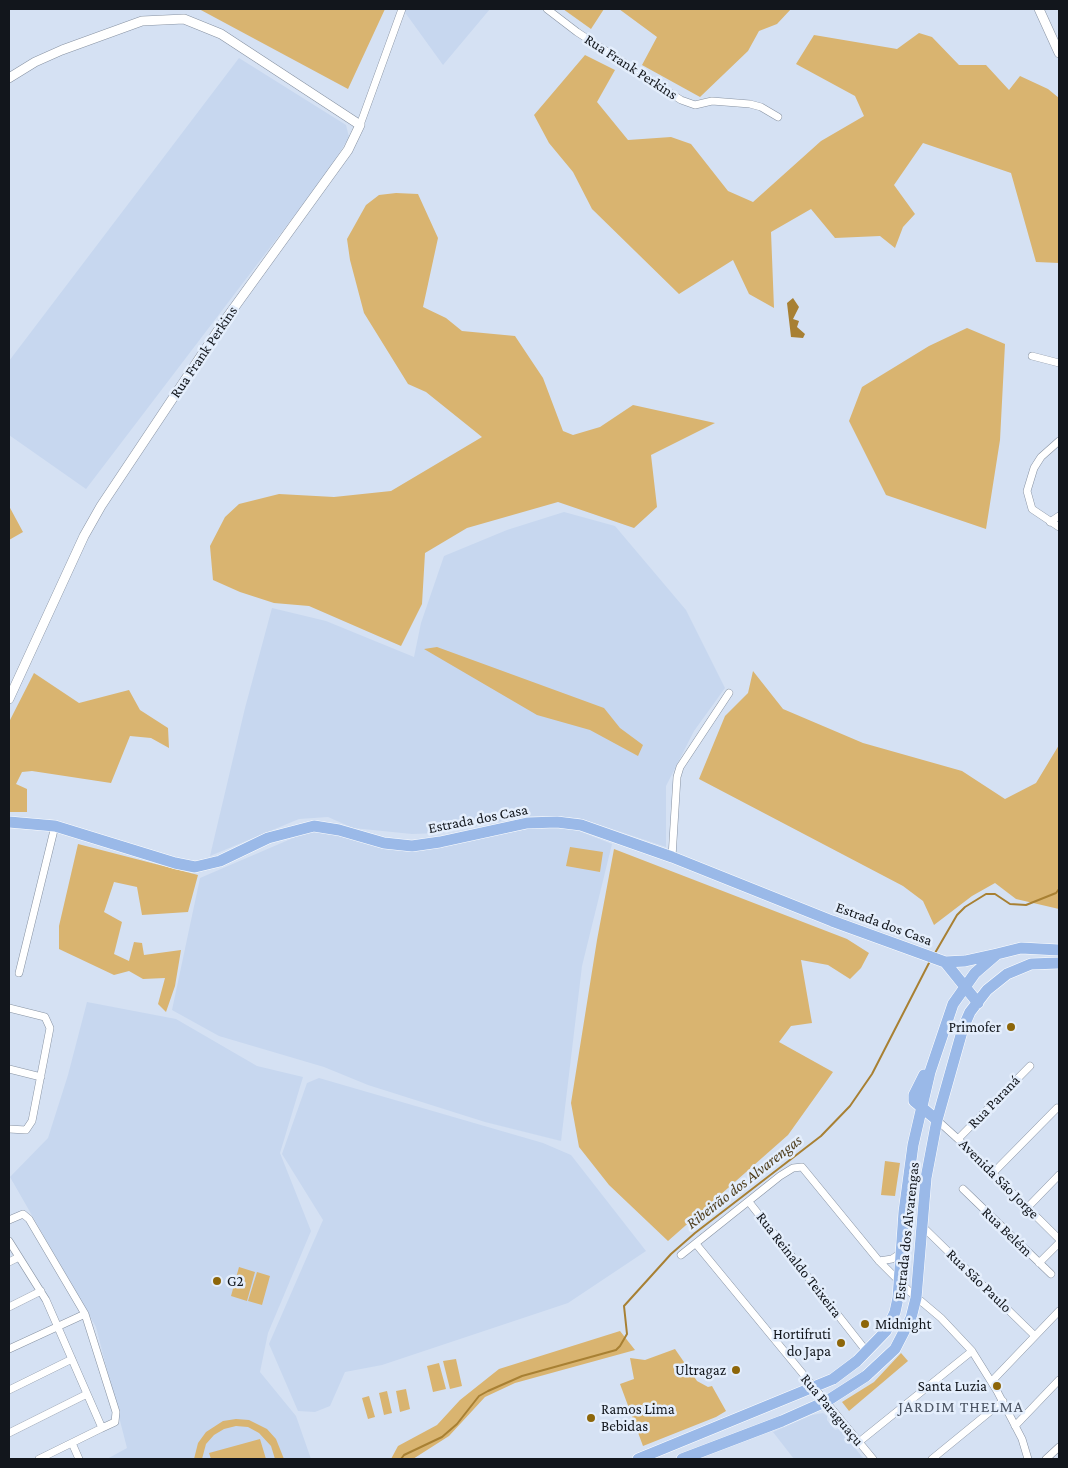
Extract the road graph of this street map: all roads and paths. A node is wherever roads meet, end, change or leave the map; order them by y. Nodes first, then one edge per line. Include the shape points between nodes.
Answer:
1 (402, 9) edge
2 (547, 9) edge
3 (1039, 9) edge
4 (1059, 52) edge
5 (9, 78) edge
6 (778, 118) dead end
7 (360, 125) junction
8 (1032, 356) dead end
9 (1059, 363) edge
10 (1059, 441) edge
11 (1059, 516) edge
12 (1050, 522) junction
13 (1059, 527) edge
14 (729, 693) dead end
15 (9, 699) edge
16 (9, 822) edge
17 (56, 826) junction
18 (672, 857) junction
19 (1059, 950) edge
20 (997, 954) junction
21 (941, 961) junction
22 (1059, 963) edge
23 (953, 972) junction
24 (19, 973) dead end
25 (965, 986) junction
26 (956, 998) junction
27 (978, 1003) junction
28 (9, 1008) edge
29 (1030, 1066) dead end
30 (9, 1068) edge
31 (41, 1077) junction
32 (1057, 1108) dead end
33 (921, 1109) junction
34 (937, 1120) junction
35 (9, 1129) edge
36 (958, 1139) junction
37 (993, 1174) junction
38 (1059, 1175) edge
39 (964, 1189) dead end
40 (749, 1202) junction
41 (1027, 1208) junction
42 (9, 1220) edge
43 (922, 1226) junction
44 (1059, 1239) edge
45 (9, 1241) edge
46 (1059, 1243) edge
47 (696, 1244) junction
48 (900, 1253) junction
49 (682, 1255) dead end
50 (19, 1257) junction
51 (880, 1261) junction
52 (9, 1262) edge
53 (1040, 1263) junction
54 (1051, 1274) dead end
55 (899, 1282) junction
56 (41, 1291) junction
57 (916, 1298) junction
58 (9, 1307) edge
59 (1059, 1311) edge
60 (85, 1314) junction
61 (58, 1327) junction
62 (1035, 1336) junction
63 (9, 1349) edge
64 (972, 1351) junction
65 (867, 1352) junction
66 (72, 1359) junction
67 (1059, 1380) edge
68 (992, 1381) junction
69 (814, 1388) junction
70 (9, 1390) edge
71 (87, 1394) junction
72 (827, 1401) junction
73 (1003, 1401) junction
74 (1015, 1426) junction
75 (102, 1428) junction
76 (9, 1433) edge
77 (859, 1442) junction
78 (72, 1443) junction
79 (1059, 1447) edge
80 (1026, 1458) edge
81 (39, 1459) edge
82 (79, 1459) edge
83 (638, 1459) edge
84 (685, 1459) edge
85 (873, 1459) edge
86 (932, 1459) edge
87 (1046, 1459) edge

1 - 7 street, Rua Frank Perkins
2 - 6 street, Rua Frank Perkins via 576,32 680,100 695,105 712,101 750,104
3 - 4 street
5 - 7 street via 62,50 142,21 184,19 221,34
7 - 15 street, Rua Frank Perkins via 348,150 223,323 102,506 84,536
8 - 9 street
10 - 12 street via 1041,457 1027,491 1032,509
11 - 12 street
12 - 13 street
14 - 18 street via 680,767
16 - 17 main road, Estrada dos Casa
17 - 18 main road, Estrada dos Casa via 188,867 220,861 268,838 314,826 384,843 412,846 507,826 557,822 582,825
17 - 24 street
18 - 21 main road, Estrada dos Casa
19 - 20 main road, Estrada dos Alvarengas via 1021,948
20 - 21 main road via 962,962
20 - 25 main road, Estrada dos Alvarengas
21 - 23 main road
22 - 27 main road, Estrada dos Alvarengas via 1016,969 995,983
23 - 25 main road
23 - 26 main road
25 - 26 main road, Estrada dos Alvarengas
25 - 27 main road
26 - 33 main road, Estrada dos Alvarengas via 935,1056
27 - 34 main road, Estrada dos Alvarengas via 963,1028
28 - 31 street via 45,1017 49,1022
29 - 36 street, Rua Paraná
30 - 31 street
31 - 35 street via 30,1126 21,1131
32 - 37 street
33 - 34 main road
33 - 48 main road, Estrada dos Alvarengas via 909,1167
34 - 36 street, Avenida São Jorge
34 - 43 main road, Estrada dos Alvarengas via 926,1178
36 - 37 street, Avenida São Jorge
37 - 41 street, Avenida São Jorge
38 - 41 street
39 - 53 street, Rua Belém
40 - 47 street
40 - 51 street via 788,1170 802,1167
40 - 65 street, Rua Reinaldo Teixeira
41 - 44 street, Avenida São Jorge
42 - 60 street via 23,1214 30,1219
43 - 57 main road, Estrada dos Alvarengas
43 - 62 street, Rua São Paulo
45 - 50 street
46 - 53 street
47 - 49 street
47 - 69 street, Rua Paraguaçu
48 - 51 street via 892,1259
48 - 55 main road, Estrada dos Alvarengas
50 - 52 street
50 - 56 street
51 - 55 street
53 - 54 street, Rua Belém
55 - 57 street
55 - 65 main road, Estrada dos Alvarengas via 891,1323
56 - 58 street
56 - 61 street
57 - 64 street via 941,1318
57 - 72 main road, Estrada dos Alvarengas via 911,1318 895,1349 866,1376
59 - 62 street
60 - 61 street
60 - 75 street via 116,1412 115,1422
61 - 63 street
61 - 66 street
62 - 68 street
64 - 68 street
64 - 77 street
65 - 69 main road, Estrada dos Alvarengas via 833,1379
66 - 70 street
66 - 71 street
67 - 74 street
68 - 73 street
69 - 72 street, Rua Paraguaçu
69 - 83 main road, Estrada dos Alvarengas
71 - 75 street
71 - 76 street
72 - 77 street, Rua Paraguaçu
72 - 84 main road, Estrada dos Alvarengas
73 - 74 street
73 - 86 street
74 - 80 street
75 - 78 street
77 - 85 street, Rua Paraguaçu
78 - 81 street
78 - 82 street
79 - 87 street

